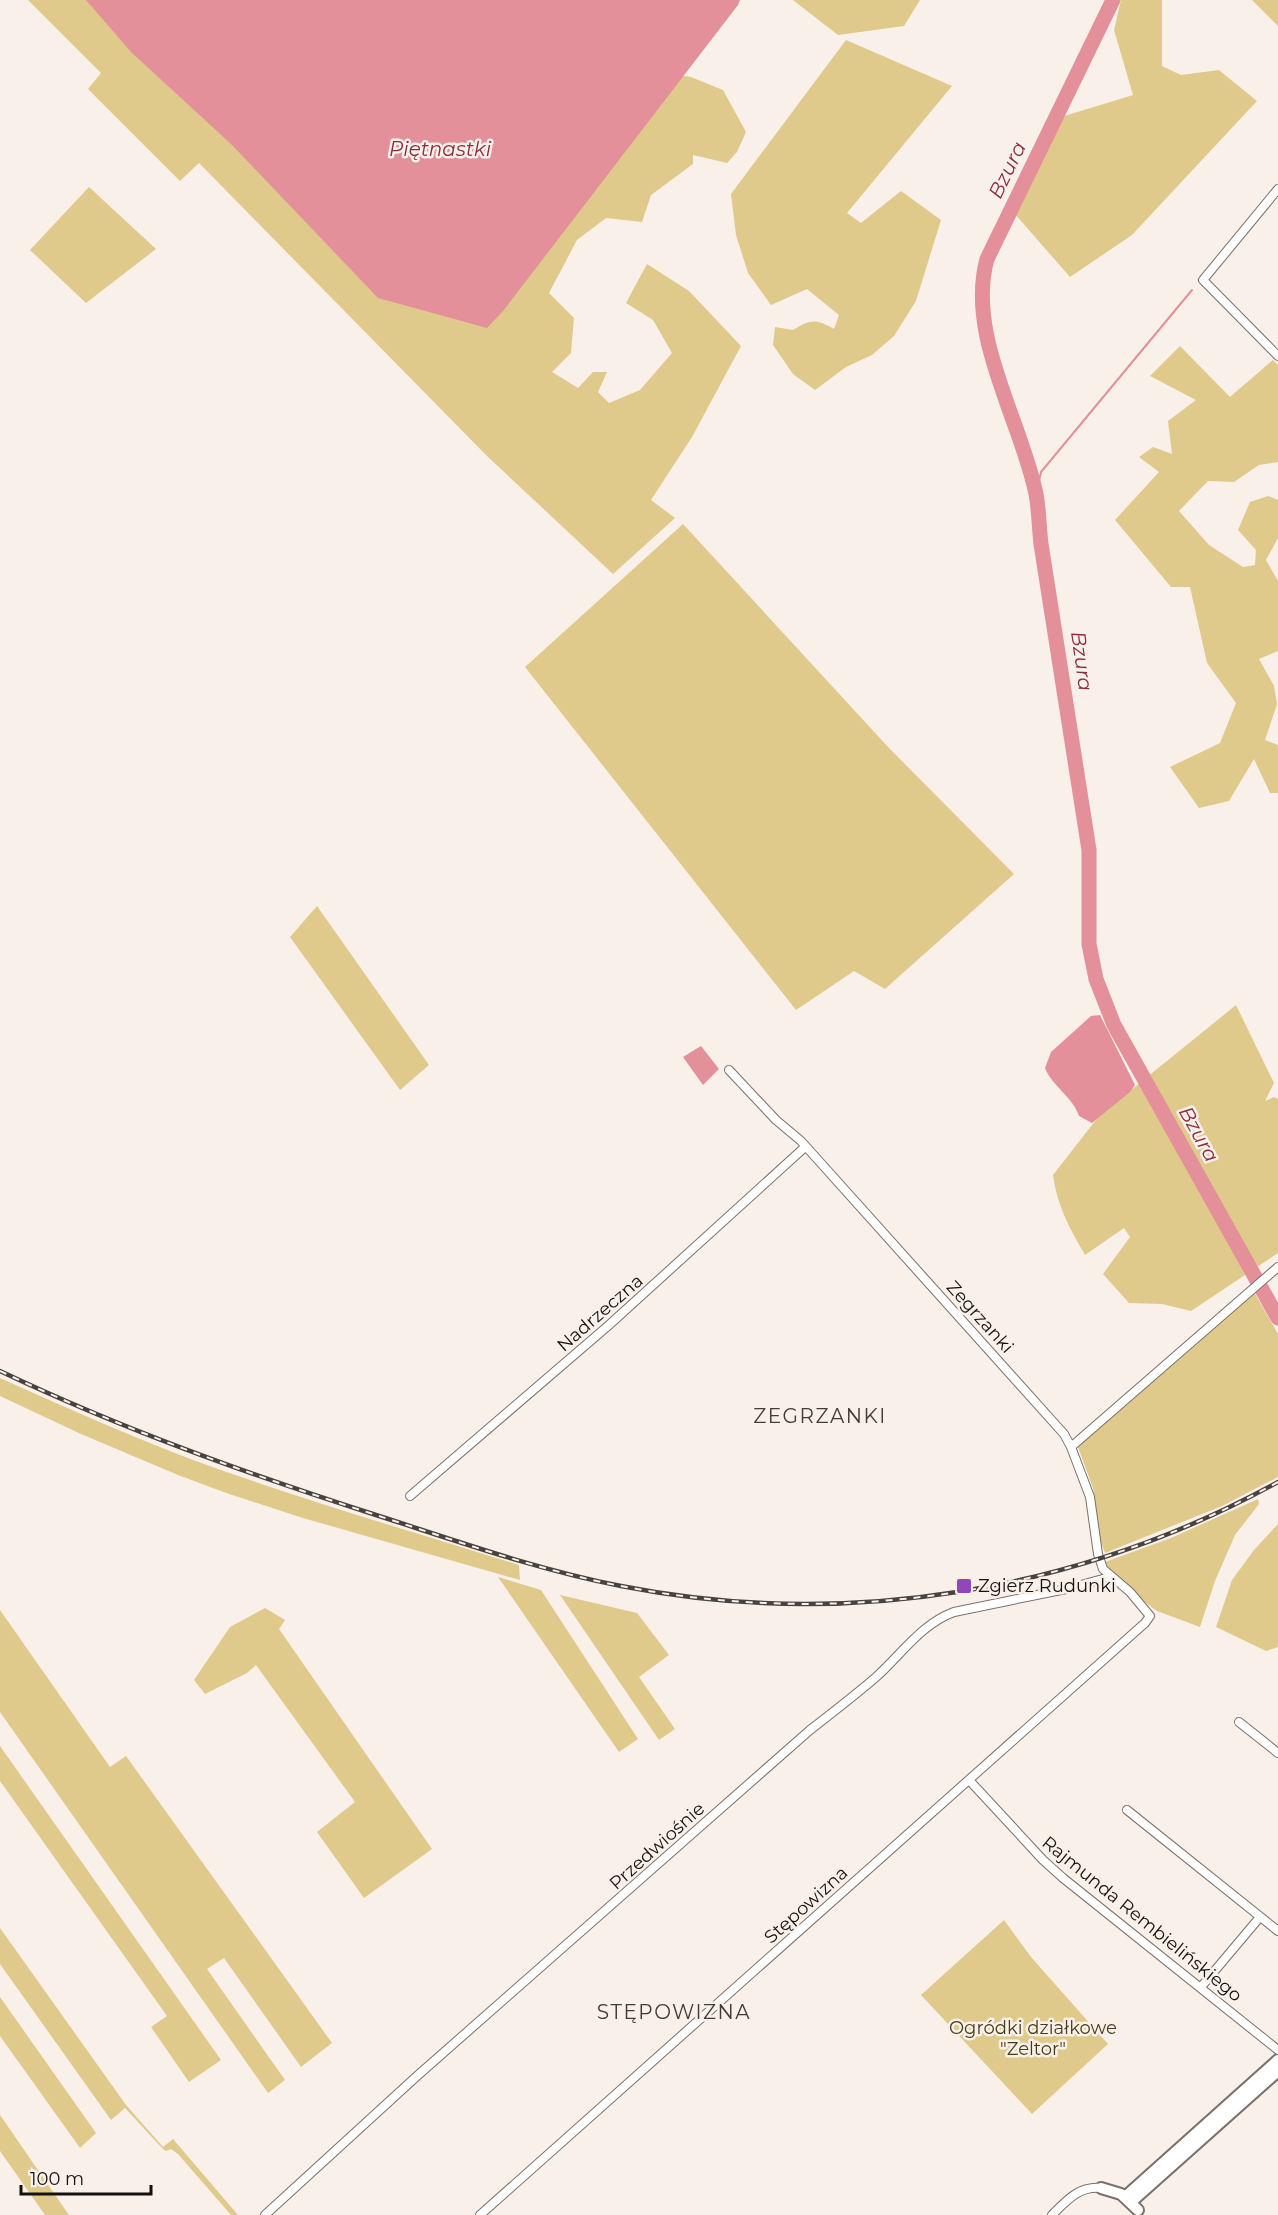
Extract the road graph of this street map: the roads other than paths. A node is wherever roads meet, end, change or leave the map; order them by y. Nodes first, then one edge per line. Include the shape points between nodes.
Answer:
1 (1278, 189) edge
2 (1278, 356) edge
3 (729, 1070) dead end
4 (805, 1147) junction
5 (1278, 1268) edge
6 (1071, 1447) junction
7 (410, 1496) dead end
8 (1110, 1577) junction
9 (1150, 1616) joint
10 (1239, 1722) dead end
11 (1278, 1753) edge
12 (969, 1780) junction
13 (1127, 1810) dead end
14 (1260, 1917) junction
15 (1278, 1931) edge
16 (1201, 1987) junction
17 (1278, 2050) edge
18 (1278, 2060) edge
19 (1278, 2071) edge
20 (1101, 2188) joint
21 (1134, 2206) edge
22 (265, 2215) edge
23 (480, 2215) edge
24 (1052, 2215) edge

1 - 2 street via 1203,280
3 - 4 street, Zegrzanki
4 - 6 street, Zegrzanki via 999,1360
4 - 7 street, Nadrzeczna via 624,1312
5 - 6 street
6 - 8 street, Zegrzanki via 1090,1497 1099,1559
8 - 9 street, Zegrzanki via 1130,1592
8 - 22 street, Przedwiośnie via 954,1612 937,1620 877,1677 810,1730 417,2076
9 - 12 street, Stępowizna
10 - 11 street
12 - 16 street, Rajmunda Rembielińskiego via 1063,1878
12 - 23 street, Stępowizna
13 - 14 street
14 - 15 street
14 - 16 street
16 - 17 street, Rajmunda Rembielińskiego
18 - 21 street
19 - 21 street
20 - 21 street via 1114,2191
20 - 24 street via 1085,2188

